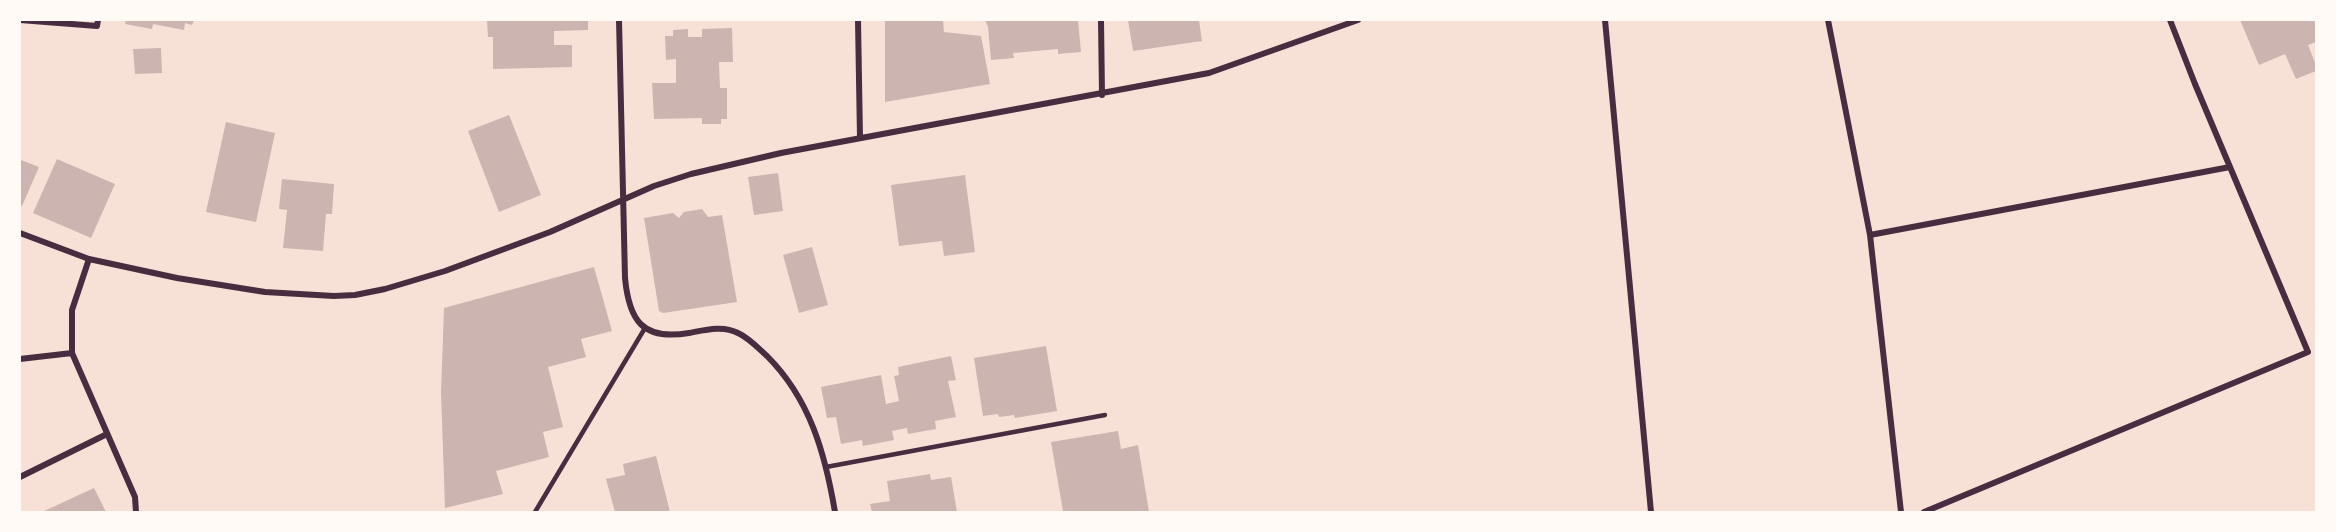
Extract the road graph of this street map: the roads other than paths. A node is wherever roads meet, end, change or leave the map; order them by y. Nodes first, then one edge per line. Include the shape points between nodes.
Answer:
1 (20, 20) edge
2 (619, 20) edge
3 (858, 20) edge
4 (1101, 20) edge
5 (1358, 20) edge
6 (1605, 20) edge
7 (1828, 20) edge
8 (2170, 20) edge
9 (1346, 22) edge
10 (97, 23) edge
11 (1102, 94) junction
12 (860, 138) junction
13 (2230, 167) junction
14 (624, 198) junction
15 (20, 233) edge
16 (1870, 235) junction
17 (89, 259) junction
18 (645, 328) junction
19 (72, 353) junction
20 (20, 359) edge
21 (1105, 415) dead end
22 (107, 434) junction
23 (826, 467) junction
24 (20, 477) edge
25 (135, 513) edge
26 (535, 513) edge
27 (835, 513) edge
28 (1651, 513) edge
29 (1901, 513) edge
30 (1924, 513) edge

1 - 10 street
2 - 14 street
3 - 12 street
4 - 11 street
5 - 9 street
6 - 28 street
7 - 16 street
8 - 13 street
9 - 11 street via 1209,73
11 - 12 street
12 - 14 street via 733,163
13 - 16 street
13 - 30 street via 2308,352
14 - 17 street via 550,232 445,271 355,295 221,286
14 - 18 street via 626,286 632,313
15 - 17 street
16 - 29 street
17 - 19 street via 72,310
18 - 23 street via 672,334 724,329 751,342 774,363 802,400
18 - 26 lane
19 - 20 street
19 - 22 street
21 - 23 lane
22 - 24 street
22 - 25 street via 135,497
23 - 27 street

